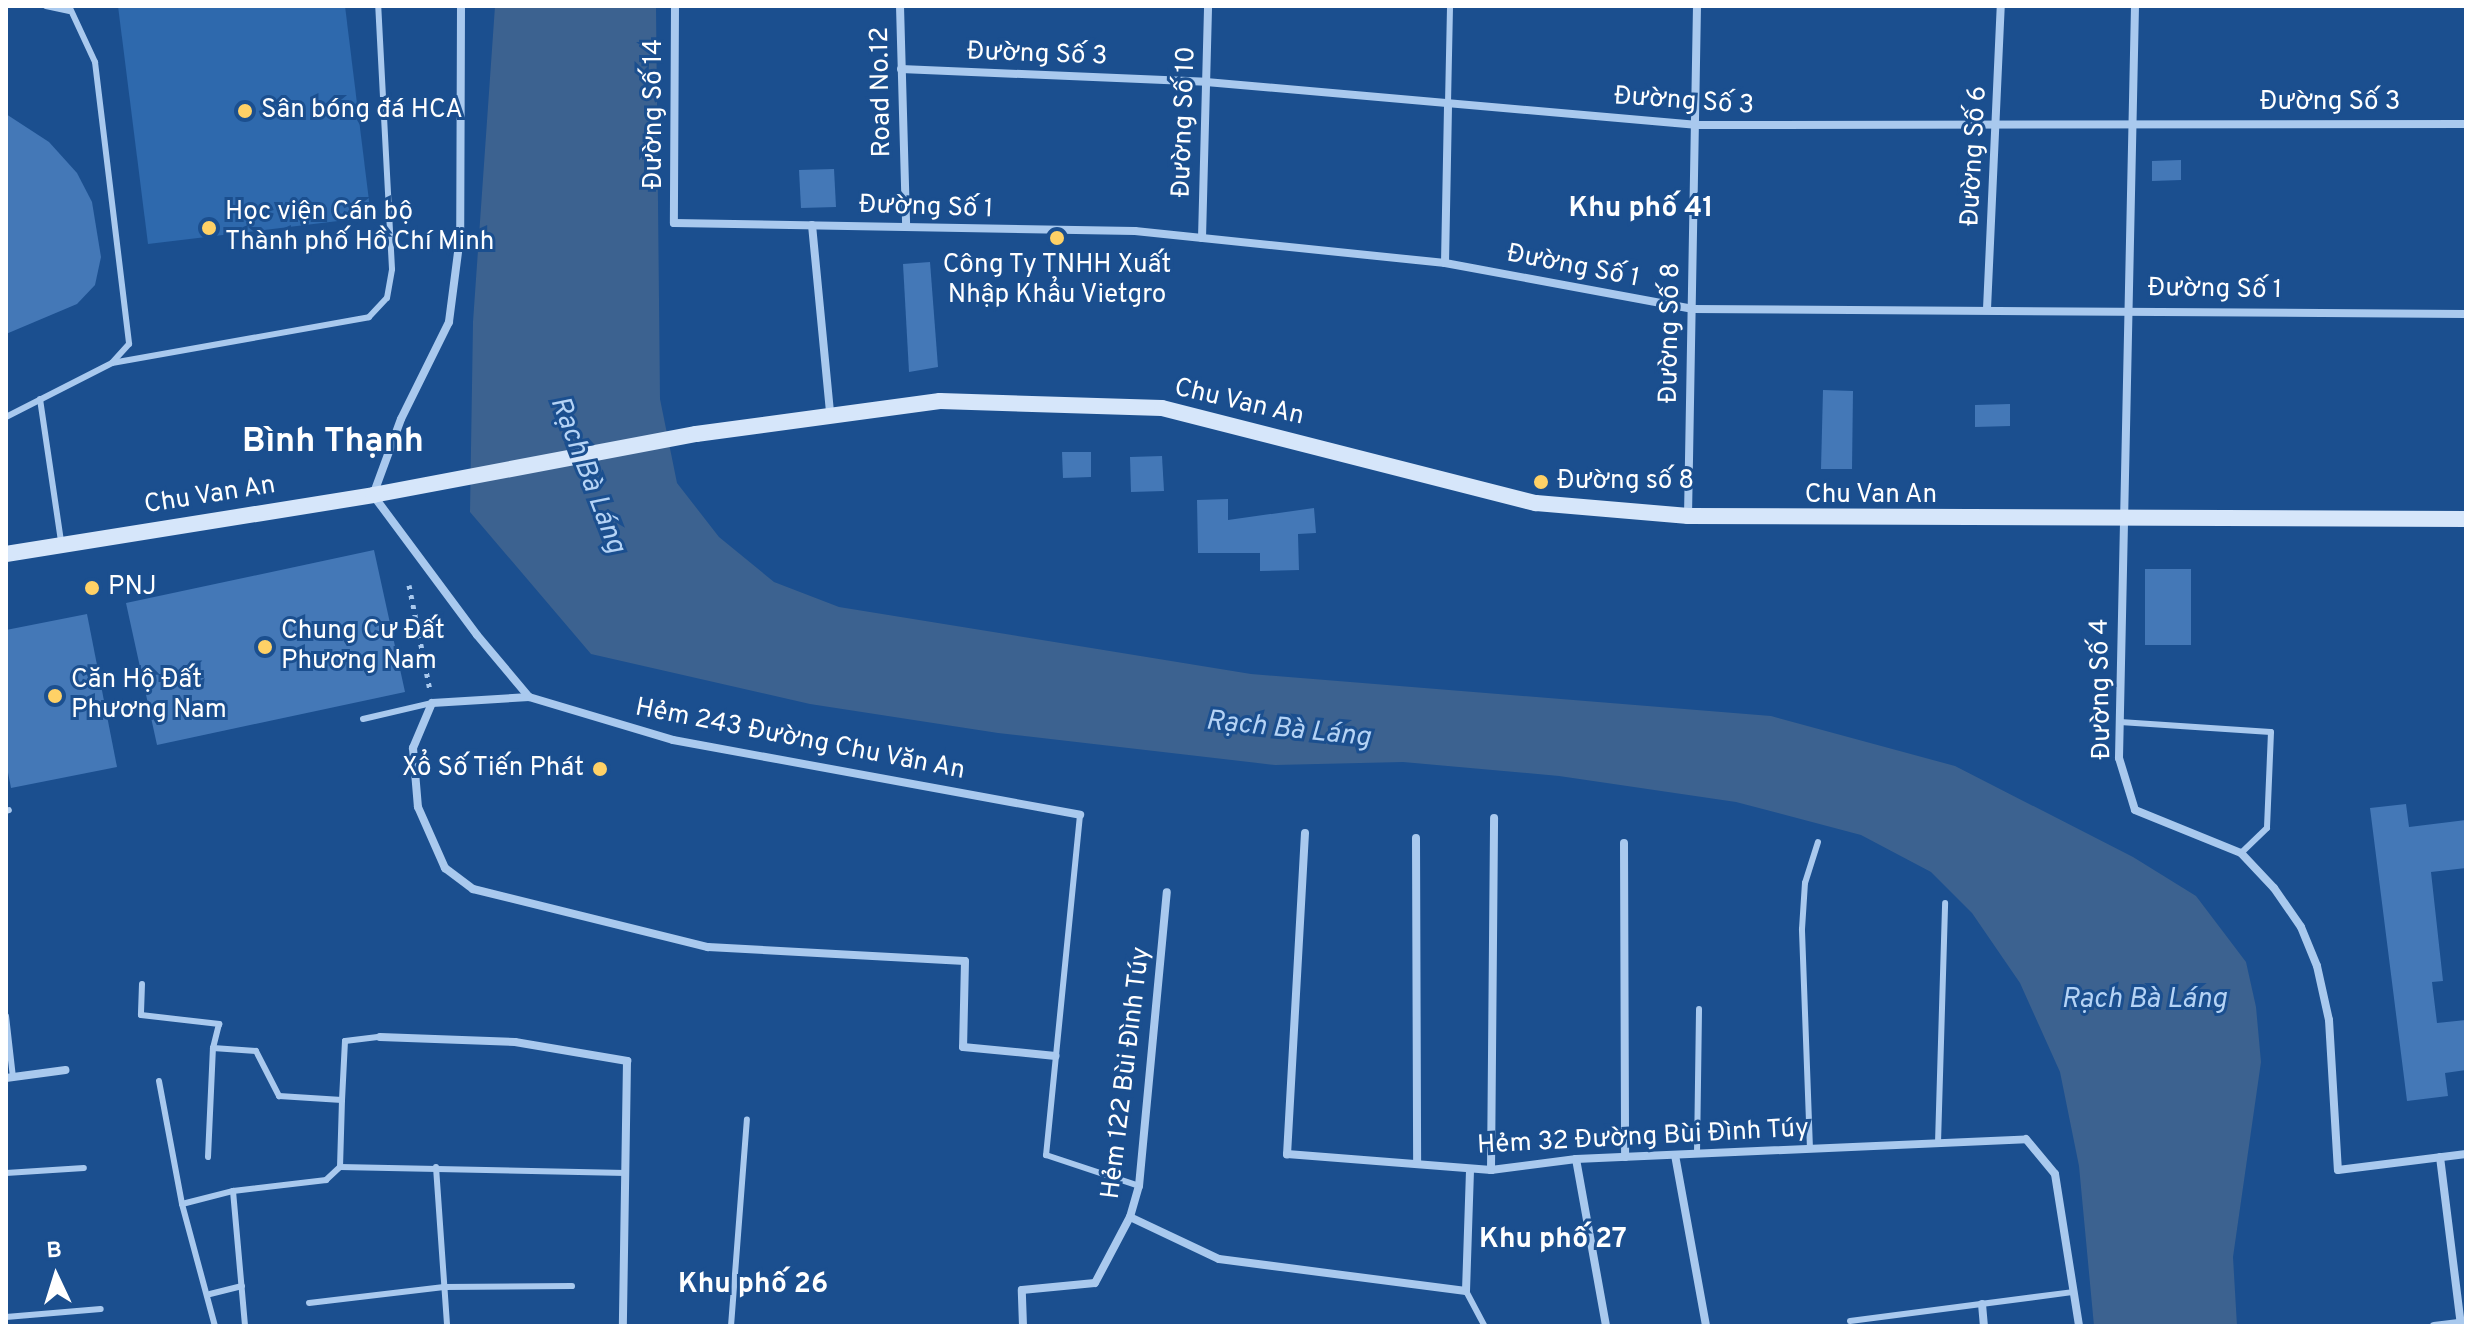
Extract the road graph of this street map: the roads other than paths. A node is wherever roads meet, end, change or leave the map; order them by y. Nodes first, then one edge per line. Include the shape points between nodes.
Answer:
1 (46, 6) edge
2 (378, 6) edge
3 (461, 6) edge
4 (675, 6) edge
5 (900, 6) edge
6 (1208, 6) edge
7 (1450, 6) edge
8 (1697, 6) edge
9 (2001, 6) edge
10 (2135, 6) edge
11 (69, 9) edge
12 (901, 69) junction
13 (1206, 82) junction
14 (1448, 103) junction
15 (2131, 122) junction
16 (2466, 124) edge
17 (1695, 125) junction
18 (1997, 125) junction
19 (674, 223) joint
20 (812, 225) junction
21 (906, 226) junction
22 (1202, 238) junction
23 (1445, 263) junction
24 (1692, 309) junction
25 (1987, 309) junction
26 (2126, 309) junction
27 (2466, 314) edge
28 (112, 363) junction
29 (40, 399) junction
30 (830, 413) junction
31 (6, 417) edge
32 (373, 495) junction
33 (1688, 516) junction
34 (2466, 519) edge
35 (2127, 521) junction
36 (61, 544) junction
37 (6, 554) edge
38 (529, 697) junction
39 (432, 703) junction
40 (363, 719) dead end
41 (2120, 722) junction
42 (1080, 815) joint
43 (1494, 818) dead end
44 (1305, 833) dead end
45 (1416, 838) dead end
46 (1818, 842) dead end
47 (1624, 843) dead end
48 (2241, 853) junction
49 (1167, 892) dead end
50 (1945, 903) dead end
51 (142, 984) dead end
52 (1699, 1009) dead end
53 (6, 1016) edge
54 (380, 1037) joint
55 (213, 1048) junction
56 (1056, 1056) junction
57 (65, 1070) dead end
58 (9, 1078) edge
59 (159, 1081) dead end
60 (342, 1100) junction
61 (747, 1120) dead end
62 (1938, 1143) junction
63 (1810, 1149) junction
64 (1697, 1154) junction
65 (2466, 1154) edge
66 (1675, 1155) junction
67 (208, 1157) dead end
68 (1625, 1157) junction
69 (2440, 1157) junction
70 (1576, 1159) junction
71 (1417, 1164) junction
72 (340, 1167) junction
73 (436, 1167) junction
74 (84, 1168) dead end
75 (1470, 1169) junction
76 (1491, 1170) junction
77 (6, 1173) edge
78 (626, 1173) junction
79 (1139, 1186) junction
80 (233, 1191) junction
81 (182, 1204) junction
82 (1130, 1217) junction
83 (242, 1286) junction
84 (572, 1286) dead end
85 (444, 1287) junction
86 (1466, 1291) junction
87 (2074, 1292) junction
88 (210, 1294) junction
89 (309, 1303) dead end
90 (1982, 1304) junction
91 (101, 1309) dead end
92 (6, 1317) edge
93 (1850, 1321) dead end
94 (2463, 1324) edge
95 (215, 1326) edge
96 (245, 1326) edge
97 (447, 1326) edge
98 (623, 1326) edge
99 (731, 1326) edge
100 (1023, 1326) edge
101 (1485, 1326) edge
102 (1606, 1326) edge
103 (1706, 1326) edge
104 (1984, 1326) edge
105 (2079, 1326) edge
106 (2434, 1326) edge

1 - 11 lane
2 - 28 lane via 392,269 387,298 369,317
3 - 32 street via 460,237 449,322 401,419
4 - 19 street, Đường Số 14
5 - 12 street, Road No.12
6 - 13 street, Đường Số 10
7 - 14 lane
8 - 17 street, Đường Số 8
9 - 18 street, Đường Số 6
10 - 15 street, Đường Số 4
11 - 28 lane via 95,62 129,344
12 - 13 street, Đường Số 3
12 - 21 street, Road No.12
13 - 14 street, Đường Số 3
13 - 22 street, Đường Số 10
14 - 17 street, Đường Số 3
14 - 23 street
15 - 16 street, Đường Số 3
15 - 18 street, Đường Số 3
15 - 26 street, Đường Số 4
17 - 18 street, Đường Số 3
17 - 24 street, Đường Số 8
18 - 25 street, Đường Số 6
19 - 20 street, Đường Số 1
20 - 21 street, Đường Số 1
20 - 30 street
21 - 22 street, Đường Số 1 via 1135,231
22 - 23 street, Đường Số 1
23 - 24 street, Đường Số 1
24 - 25 street, Đường Số 1
24 - 33 street, Đường Số 8
25 - 26 street, Đường Số 1
26 - 27 street, Đường Số 1
26 - 35 street, Đường Số 4
28 - 29 lane
29 - 31 lane
29 - 36 lane
30 - 32 street, Chu Van An
30 - 33 street, Chu Van An via 940,401 1162,408 1536,503
32 - 36 street, Chu Van An
32 - 38 street
33 - 35 street, Chu Van An
34 - 35 street, Chu Van An
35 - 41 street, Đường Số 4
36 - 37 street, Chu Van An
38 - 39 street
38 - 42 street, Hẻm 243 Đường Chu Văn An via 673,740
39 - 40 lane
39 - 56 street via 413,748 418,807 445,868 473,889 708,947 965,961 963,1047
41 - 48 street, Đường Số 4 via 2119,758 2135,810
41 - 48 lane via 2271,732 2267,828
42 - 56 lane
43 - 76 street
44 - 71 street, Hẻm 32 Đường Bùi Đình Túy via 1287,1154
45 - 71 street
46 - 63 lane via 1805,883 1802,929
47 - 68 street
48 - 69 street, Đường Số 4 via 2301,927 2317,966 2329,1020 2338,1170
49 - 79 street, Hẻm 122 Bùi Đình Túy
50 - 62 lane
51 - 55 lane via 141,1015 219,1024
52 - 64 lane
53 - 58 lane
54 - 60 lane via 345,1041
54 - 78 street via 515,1042 627,1061
55 - 60 lane via 256,1051 279,1096
55 - 67 lane
56 - 79 lane via 1046,1155
57 - 58 street
59 - 81 lane
60 - 72 lane
61 - 99 lane
62 - 63 street, Hẻm 32 Đường Bùi Đình Túy
62 - 87 street, Hẻm 32 Đường Bùi Đình Túy via 2026,1139 2055,1174
63 - 64 street, Hẻm 32 Đường Bùi Đình Túy
64 - 66 street, Hẻm 32 Đường Bùi Đình Túy
65 - 69 street
66 - 68 street, Hẻm 32 Đường Bùi Đình Túy
66 - 103 street
68 - 70 street, Hẻm 32 Đường Bùi Đình Túy
69 - 94 street
70 - 76 street, Hẻm 32 Đường Bùi Đình Túy
70 - 102 street
71 - 75 street, Hẻm 32 Đường Bùi Đình Túy
72 - 73 lane
72 - 80 lane via 326,1180
73 - 78 lane
73 - 85 lane
74 - 77 lane
75 - 76 street, Hẻm 32 Đường Bùi Đình Túy
75 - 86 street
78 - 98 street
79 - 82 street, Hẻm 122 Bùi Đình Túy
80 - 81 lane
80 - 83 lane
81 - 88 lane
82 - 86 street via 1219,1259
82 - 100 street, Hẻm 122 Bùi Đình Túy via 1095,1283 1022,1290
83 - 88 lane
83 - 96 lane
84 - 85 lane
85 - 89 lane
85 - 97 lane
86 - 101 lane
87 - 90 lane
87 - 105 street, Hẻm 32 Đường Bùi Đình Túy
88 - 95 lane
90 - 93 lane
90 - 104 street
91 - 92 lane
94 - 106 street

